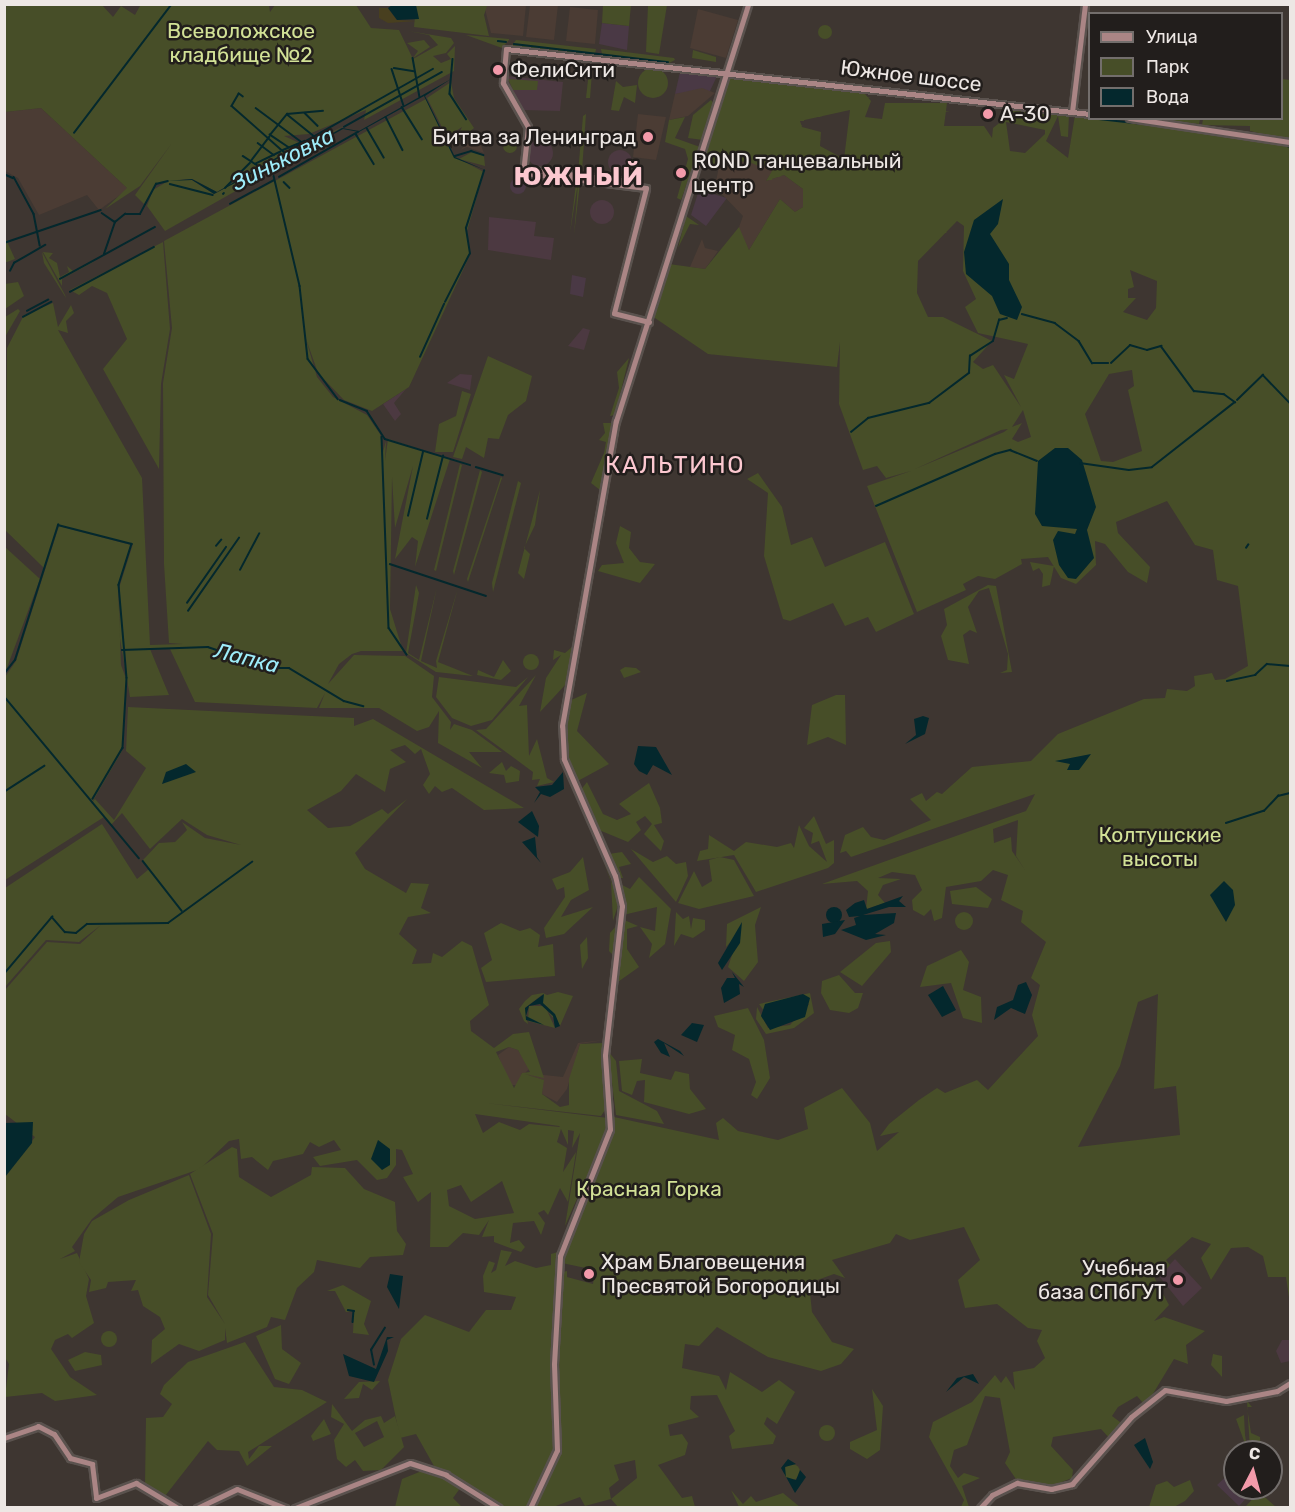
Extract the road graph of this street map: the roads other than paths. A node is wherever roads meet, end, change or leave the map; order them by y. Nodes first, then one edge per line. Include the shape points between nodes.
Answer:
1 (748, 4) edge
2 (1085, 4) edge
3 (729, 70) junction
4 (1072, 112) junction
5 (1088, 114) edge
6 (1142, 120) edge
7 (1290, 142) edge
8 (655, 300) junction
9 (639, 319) junction
10 (647, 322) junction
11 (642, 336) junction
12 (631, 375) junction
13 (1290, 1383) edge
14 (4, 1438) edge
15 (178, 1508) edge
16 (197, 1508) edge
17 (285, 1508) edge
18 (295, 1508) edge
19 (499, 1508) edge
20 (530, 1508) edge
21 (980, 1508) edge

1 - 3 street
2 - 4 street
3 - 4 street, Южное шоссе
3 - 8 street
3 - 9 street, Южное шоссе via 506,49 503,83 528,127 524,171 646,188 614,311
4 - 5 street, Южное шоссе
6 - 7 street
8 - 9 street
8 - 10 street
9 - 10 street
9 - 11 street
10 - 11 street
10 - 12 street
11 - 12 street
12 - 20 street via 610,443 561,738 564,759 621,896 605,1055 611,1124 560,1256 554,1364 557,1450
13 - 21 street via 1245,1398 1216,1402 1162,1391 1072,1484 1051,1489 1017,1483
14 - 15 street via 33,1425 54,1434 69,1458 92,1464 96,1498 131,1483
16 - 17 street via 237,1490
18 - 19 street via 410,1463 446,1475

